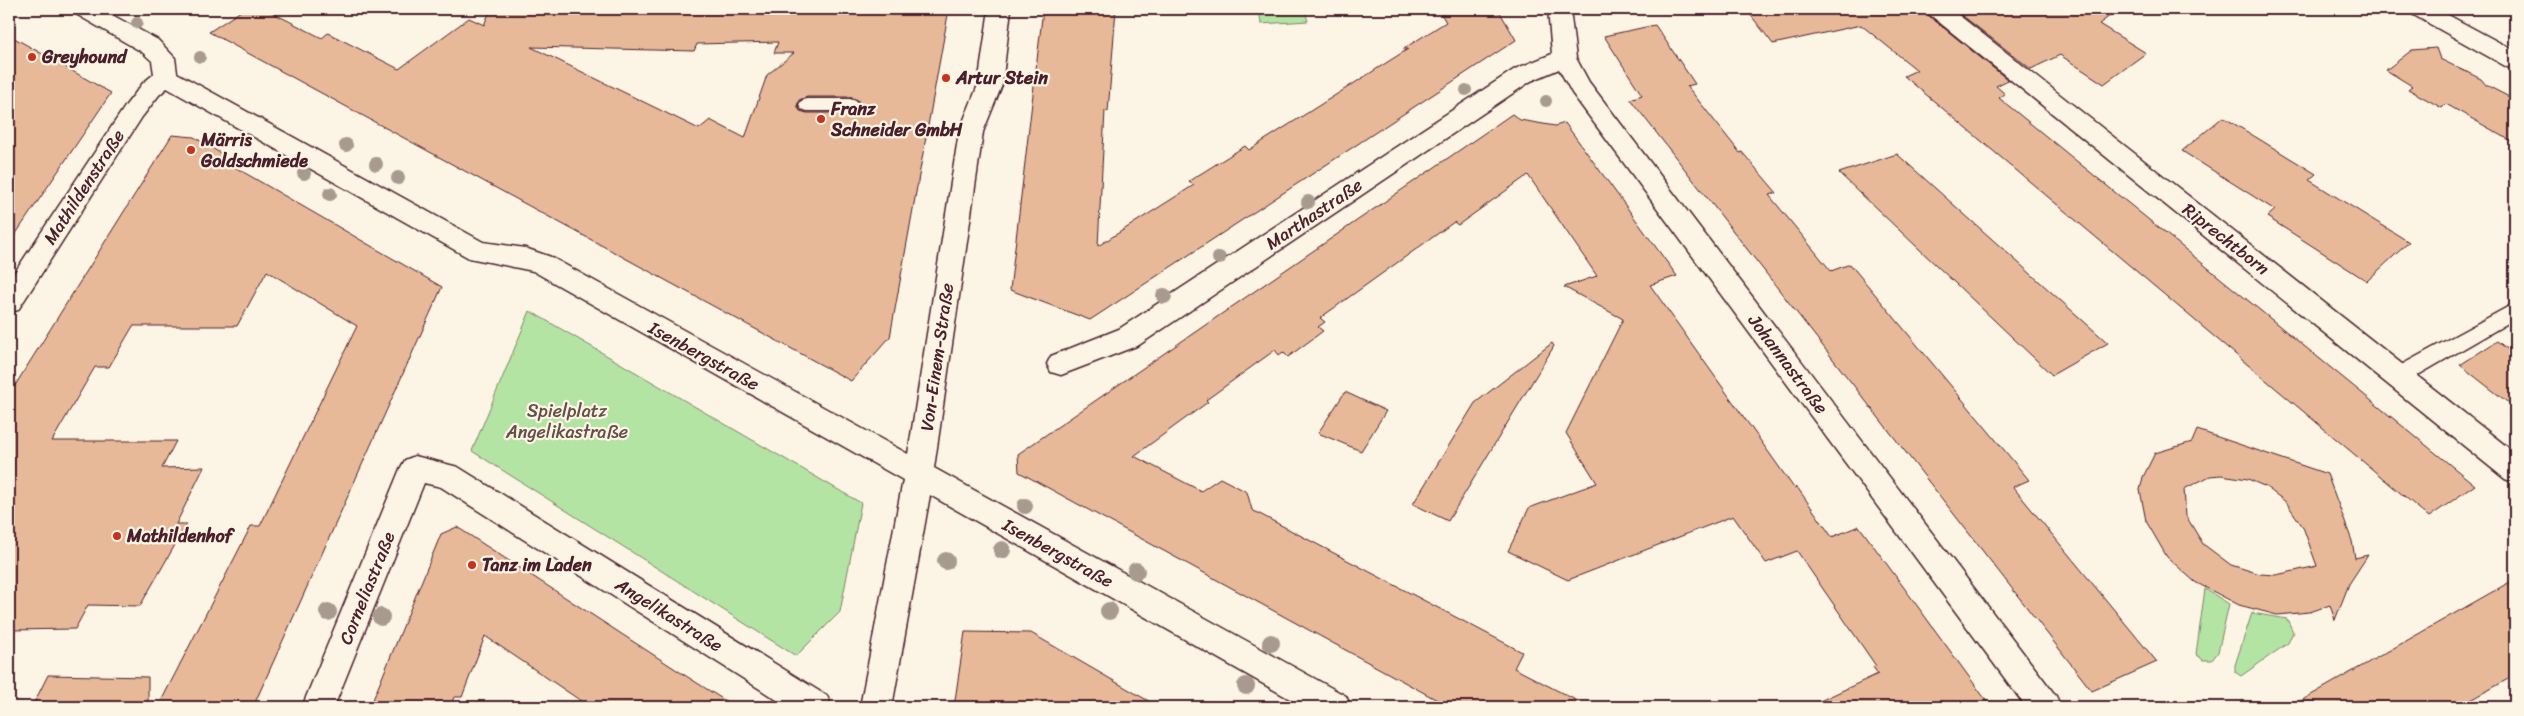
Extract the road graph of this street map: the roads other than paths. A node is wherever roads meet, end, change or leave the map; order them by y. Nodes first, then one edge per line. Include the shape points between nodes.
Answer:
1 (84, 9) edge
2 (1000, 9) edge
3 (1561, 9) edge
4 (1937, 9) edge
5 (2420, 9) edge
6 (1564, 58) junction
7 (2515, 61) edge
8 (166, 77) junction
9 (807, 105) dead end
10 (850, 105) dead end
11 (9, 302) edge
12 (2515, 310) edge
13 (1061, 364) dead end
14 (2399, 376) junction
15 (415, 469) joint
16 (2515, 470) edge
17 (918, 474) junction
18 (318, 707) edge
19 (816, 707) edge
20 (876, 707) edge
21 (1335, 707) edge
22 (2045, 707) edge

1 - 8 street via 150,46 163,58
2 - 17 street, Von-Einem-Straße via 990,86 971,132
3 - 6 street, Johannastraße
4 - 14 street, Riprechtborn
5 - 7 street
6 - 13 street, Marthastraße via 1523,74 1129,337
6 - 22 street, Johannastraße via 1586,95
8 - 11 street, Mathildenstraße via 151,89 134,111
8 - 17 street, Isenbergstraße via 478,251 542,264
9 - 10 lane
12 - 14 lane
14 - 16 street, Riprechtborn
15 - 18 street, Corneliastraße
15 - 19 street, Angelikastraße via 456,480
17 - 20 street, Von-Einem-Straße
17 - 21 street, Isenbergstraße

